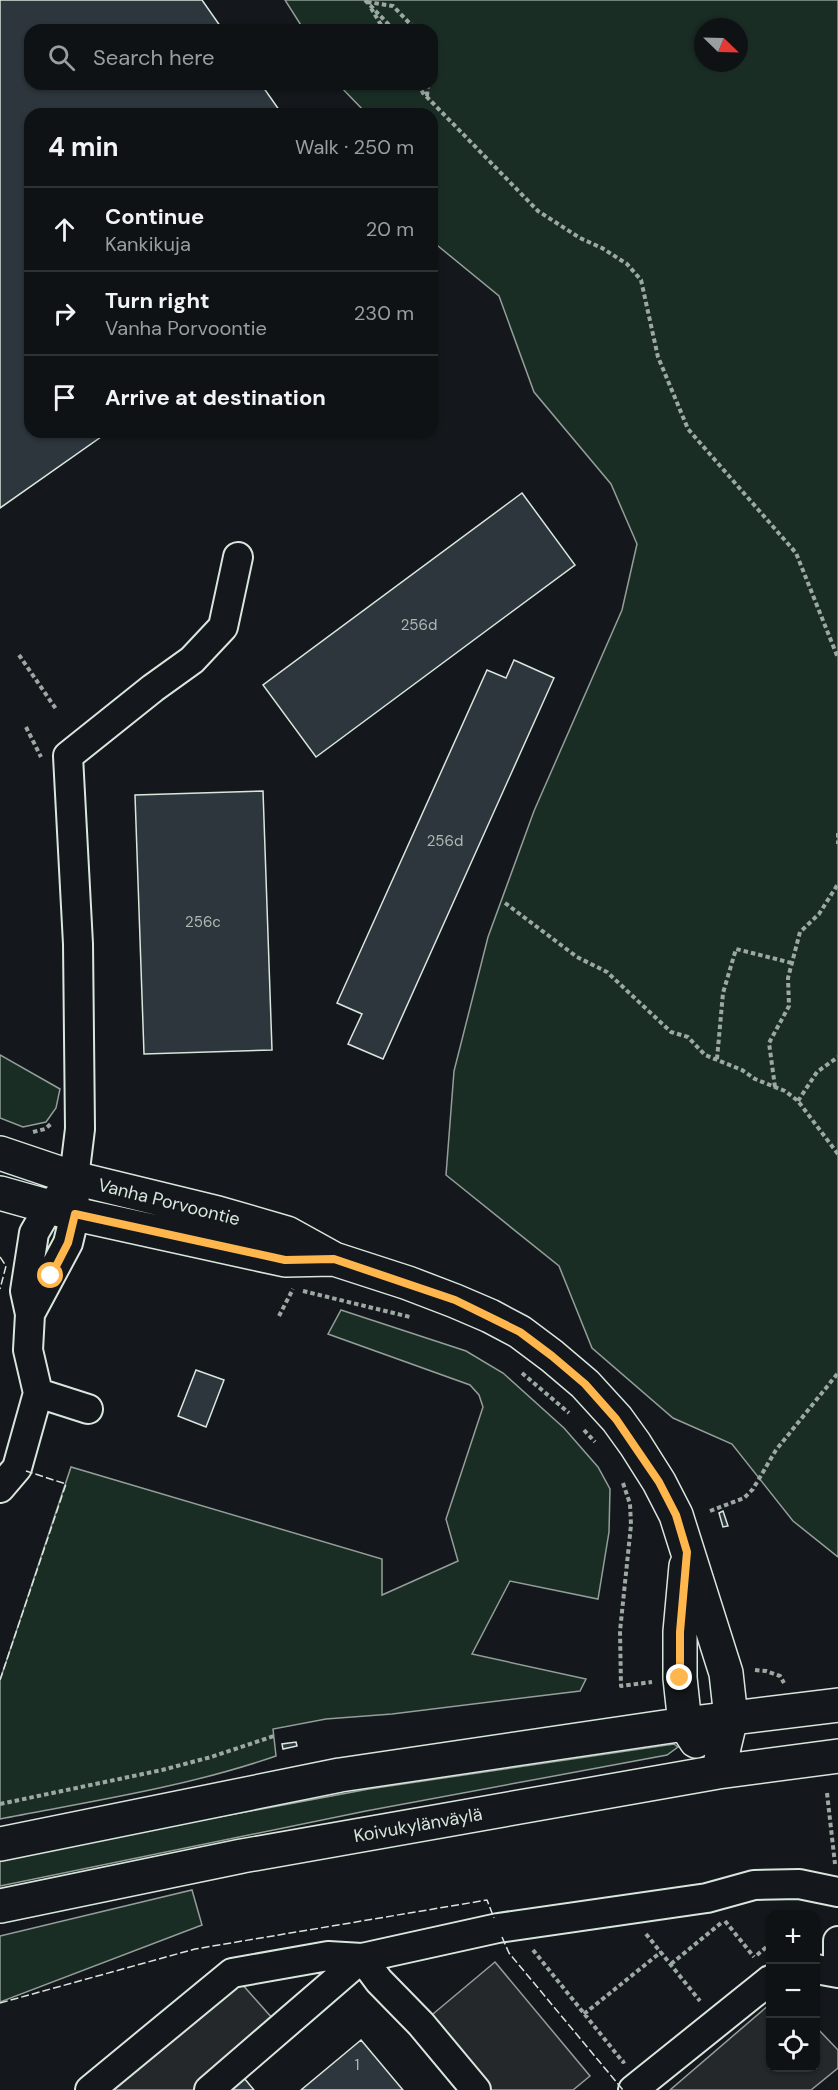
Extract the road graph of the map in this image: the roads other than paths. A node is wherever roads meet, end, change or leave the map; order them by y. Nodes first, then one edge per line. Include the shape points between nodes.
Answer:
1 (238, 557) dead end
2 (0, 1153) edge
3 (74, 1178) junction
4 (0, 1193) edge
5 (62, 1210) junction
6 (334, 1259) junction
7 (38, 1392) junction
8 (88, 1409) dead end
9 (9, 1478) edge
10 (687, 1552) junction
11 (838, 1705) edge
12 (731, 1718) junction
13 (684, 1724) junction
14 (838, 1756) edge
15 (718, 1772) junction
16 (0, 1844) edge
17 (838, 1892) edge
18 (0, 1906) edge
19 (838, 1941) edge
20 (362, 1958) junction
21 (838, 1959) edge
22 (820, 1970) edge
23 (838, 1973) edge
24 (766, 1984) edge
25 (90, 2090) edge
26 (209, 2090) edge
27 (476, 2090) edge
28 (633, 2090) edge

1 - 3 street via 223,627 192,660 68,756 78,944 80,1129
2 - 3 main road, Vanha Porvoontie
3 - 5 street
3 - 6 main road, Vanha Porvoontie via 287,1233
4 - 5 main road, Vanha Porvoontie
5 - 6 main road, Vanha Porvoontie via 285,1260
5 - 7 street via 34,1233 27,1268 28,1350
6 - 10 main road, Vanha Porvoontie via 455,1300 520,1332 552,1356 585,1384 634,1444 676,1515
7 - 8 street
7 - 9 street
10 - 12 main road, Vanha Porvoontie via 726,1673
10 - 13 main road, Vanha Porvoontie via 680,1657
11 - 12 main road
12 - 13 main road
12 - 15 main road, Vanha Porvoontie
13 - 15 main road
13 - 16 main road via 340,1775
14 - 15 main road, Koivukylänväylä
15 - 18 main road, Koivukylänväylä via 242,1856
17 - 20 street via 799,1884 754,1885 707,1898 498,1928
19 - 21 street
20 - 25 street via 328,1956 232,1973
20 - 26 street
20 - 27 street
22 - 23 street
24 - 28 street

